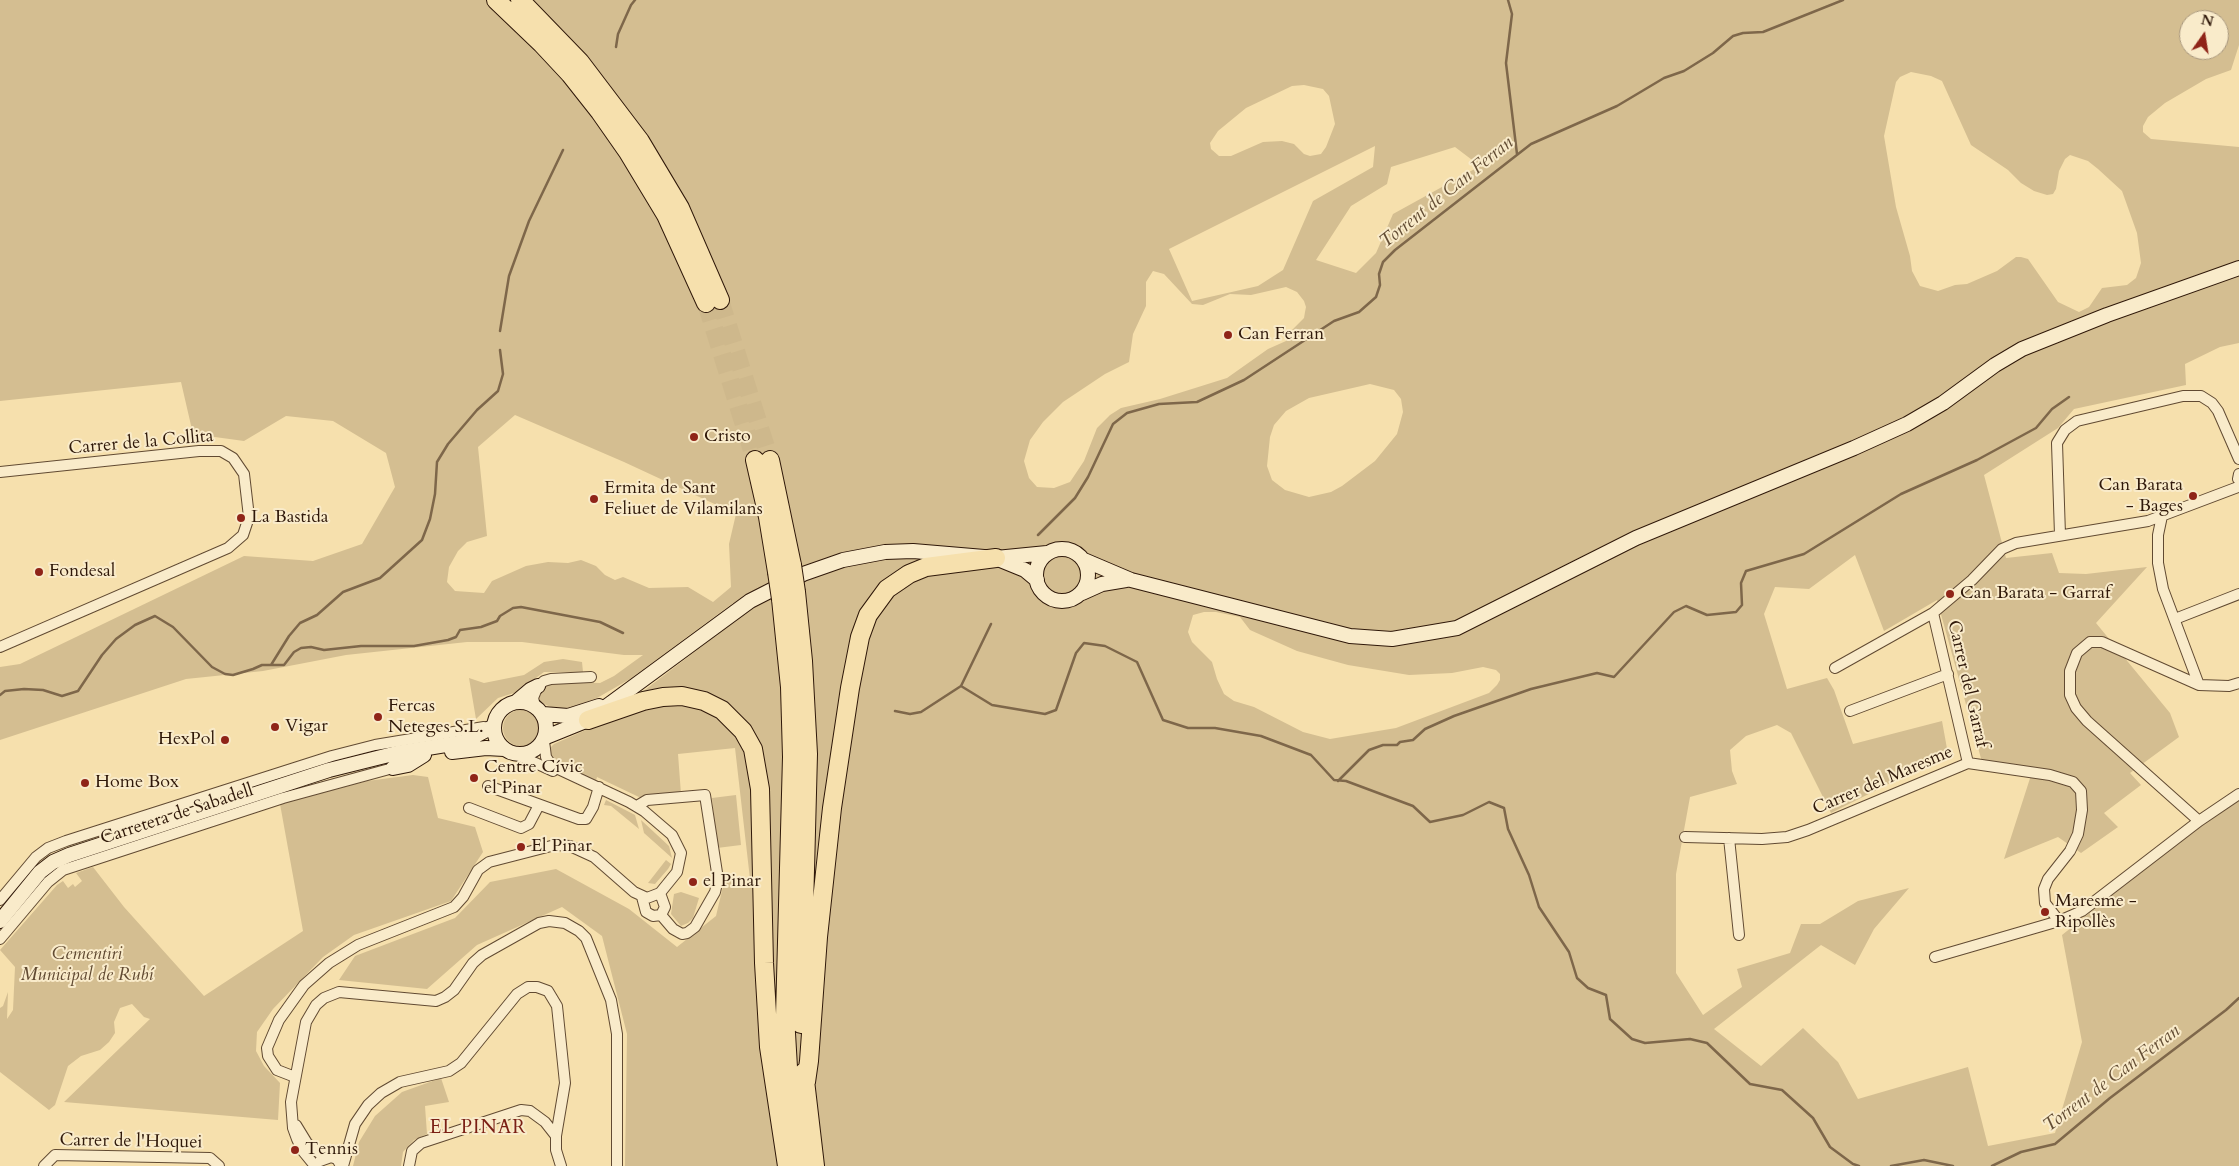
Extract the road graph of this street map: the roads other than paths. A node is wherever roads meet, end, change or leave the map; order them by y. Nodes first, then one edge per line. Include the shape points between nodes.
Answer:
1 (496, 0) edge
2 (520, 0) edge
3 (2239, 268) edge
4 (2239, 459) edge
5 (763, 460) tunnel mouth
6 (0, 472) edge
7 (2239, 481) edge
8 (2162, 516) junction
9 (2060, 535) junction
10 (1047, 553) junction
11 (996, 558) junction
12 (1084, 560) junction
13 (1036, 580) junction
14 (1131, 580) junction
15 (1082, 593) junction
16 (2239, 594) edge
17 (789, 596) junction
18 (1934, 613) junction
19 (2175, 619) junction
20 (0, 647) edge
21 (1835, 668) dead end
22 (1948, 674) junction
23 (592, 677) dead end
24 (2239, 683) edge
25 (2199, 685) junction
26 (538, 686) junction
27 (614, 700) junction
28 (518, 702) junction
29 (539, 710) junction
30 (1850, 711) dead end
31 (588, 720) junction
32 (495, 723) junction
33 (545, 739) junction
34 (504, 749) junction
35 (424, 755) junction
36 (518, 755) junction
37 (381, 758) junction
38 (1968, 763) junction
39 (393, 768) joint
40 (570, 775) junction
41 (488, 786) dead end
42 (599, 787) junction
43 (2239, 794) edge
44 (539, 805) junction
45 (637, 806) junction
46 (468, 808) dead end
47 (2199, 821) junction
48 (1685, 837) dead end
49 (1729, 838) junction
50 (660, 893) junction
51 (642, 897) junction
52 (0, 900) edge
53 (661, 915) junction
54 (2059, 921) junction
55 (0, 922) edge
56 (1739, 935) dead end
57 (0, 939) edge
58 (1935, 958) dead end
59 (294, 1077) junction
60 (806, 1082) junction
61 (292, 1120) junction
62 (352, 1134) junction
63 (556, 1136) junction
64 (328, 1157) junction
65 (44, 1166) edge
66 (219, 1166) edge
67 (316, 1166) edge
68 (342, 1166) edge
69 (409, 1166) edge
70 (561, 1166) edge
71 (617, 1166) edge
72 (787, 1166) edge
73 (798, 1166) edge
74 (815, 1166) edge

1 - 2 highway via 570,74 611,128 666,215 713,301 680,208 635,135 580,62
3 - 14 main road via 2022,349 1907,424 1636,538 1457,628 1415,637 1364,638
4 - 9 street via 2218,411 2201,396 2183,396 2077,421 2065,430 2057,443
5 - 17 highway, bridge via 768,517 785,568
6 - 20 street, Carrer de la Collita via 221,451 233,458 244,474 248,517 243,535 228,548
7 - 8 street
8 - 9 street
8 - 19 street via 2158,563 2163,589
9 - 18 street via 2016,543 2002,549
10 - 11 main road
10 - 12 main road via 1069,549
10 - 13 main road via 1038,564
11 - 13 main road via 1025,570
11 - 27 main road via 913,551 885,552 843,560 803,574 750,601
11 - 60 highway via 926,567 908,574 887,589 868,616 860,637 832,808
12 - 14 main road
12 - 15 main road via 1089,575
13 - 15 main road via 1044,594 1056,600 1068,600
14 - 15 main road via 1102,584
16 - 19 street
17 - 60 highway via 807,730 808,796 801,993 802,1060
17 - 73 highway via 792,757 785,1016
18 - 21 street
18 - 22 street, Carrer del Garraf
19 - 25 street
22 - 30 street
22 - 38 street, Carrer del Garraf
23 - 26 street via 551,679
24 - 25 street
25 - 47 street via 2102,642 2090,642 2077,652 2070,671 2070,695 2087,721
26 - 28 main road
26 - 29 street via 533,698
27 - 29 main road via 568,716
27 - 31 main road
28 - 29 main road
28 - 32 main road via 502,710
29 - 33 main road via 547,727
31 - 33 main road
31 - 72 highway via 654,698 688,697 722,710 743,731 753,750 760,789 768,1025 775,1097
32 - 34 main road via 496,739
32 - 37 main road via 464,742
32 - 52 street, Carretera de Sabadell via 483,728 375,745 332,756 66,841 36,857
33 - 36 main road via 533,752
33 - 40 street via 548,762
34 - 35 main road
34 - 36 main road
35 - 37 main road
35 - 39 main road via 408,765
36 - 40 street
37 - 55 main road via 316,774 60,858 34,878
38 - 49 street, Carrer del Maresme via 1794,834 1762,839
38 - 54 street, Carrer del Maresme via 2050,775 2073,782 2081,790 2078,834 2070,852 2044,889 2045,903
39 - 57 street, Carretera de Sabadell via 283,798 63,870 48,882
40 - 42 street
41 - 44 street
42 - 44 street via 586,819
42 - 45 street
43 - 47 street
44 - 46 street via 529,824 521,828
45 - 50 street via 672,835 680,848 679,868
45 - 53 street via 647,800 705,795 718,879 714,892 695,927 687,933 673,929
47 - 54 street via 2082,911
48 - 49 street, Carrer del Maresme
49 - 56 street
50 - 51 street
50 - 53 street via 665,907
51 - 53 street via 646,912 653,916
51 - 59 street via 594,857 570,846 555,845 489,862 478,870 454,907 358,945 329,963 304,985 279,1020 267,1048 277,1070
54 - 58 street
59 - 61 street
59 - 71 street via 306,1022 324,998 339,992 436,1001 454,990 473,963 496,946 539,924 549,921 566,923 586,938 612,1000 617,1034
60 - 74 highway
61 - 64 street via 307,1143
61 - 67 street via 302,1150
62 - 63 street via 368,1105 381,1093 400,1082 449,1071 462,1063 517,994 528,987 537,987 548,991 557,1006 565,1083
62 - 64 street
62 - 68 street
63 - 69 street via 545,1122 530,1111 521,1110 421,1142 412,1151
63 - 70 street
64 - 67 street
64 - 68 street via 337,1159
65 - 66 street, Carrer de l'Hoquei via 55,1155 210,1158

